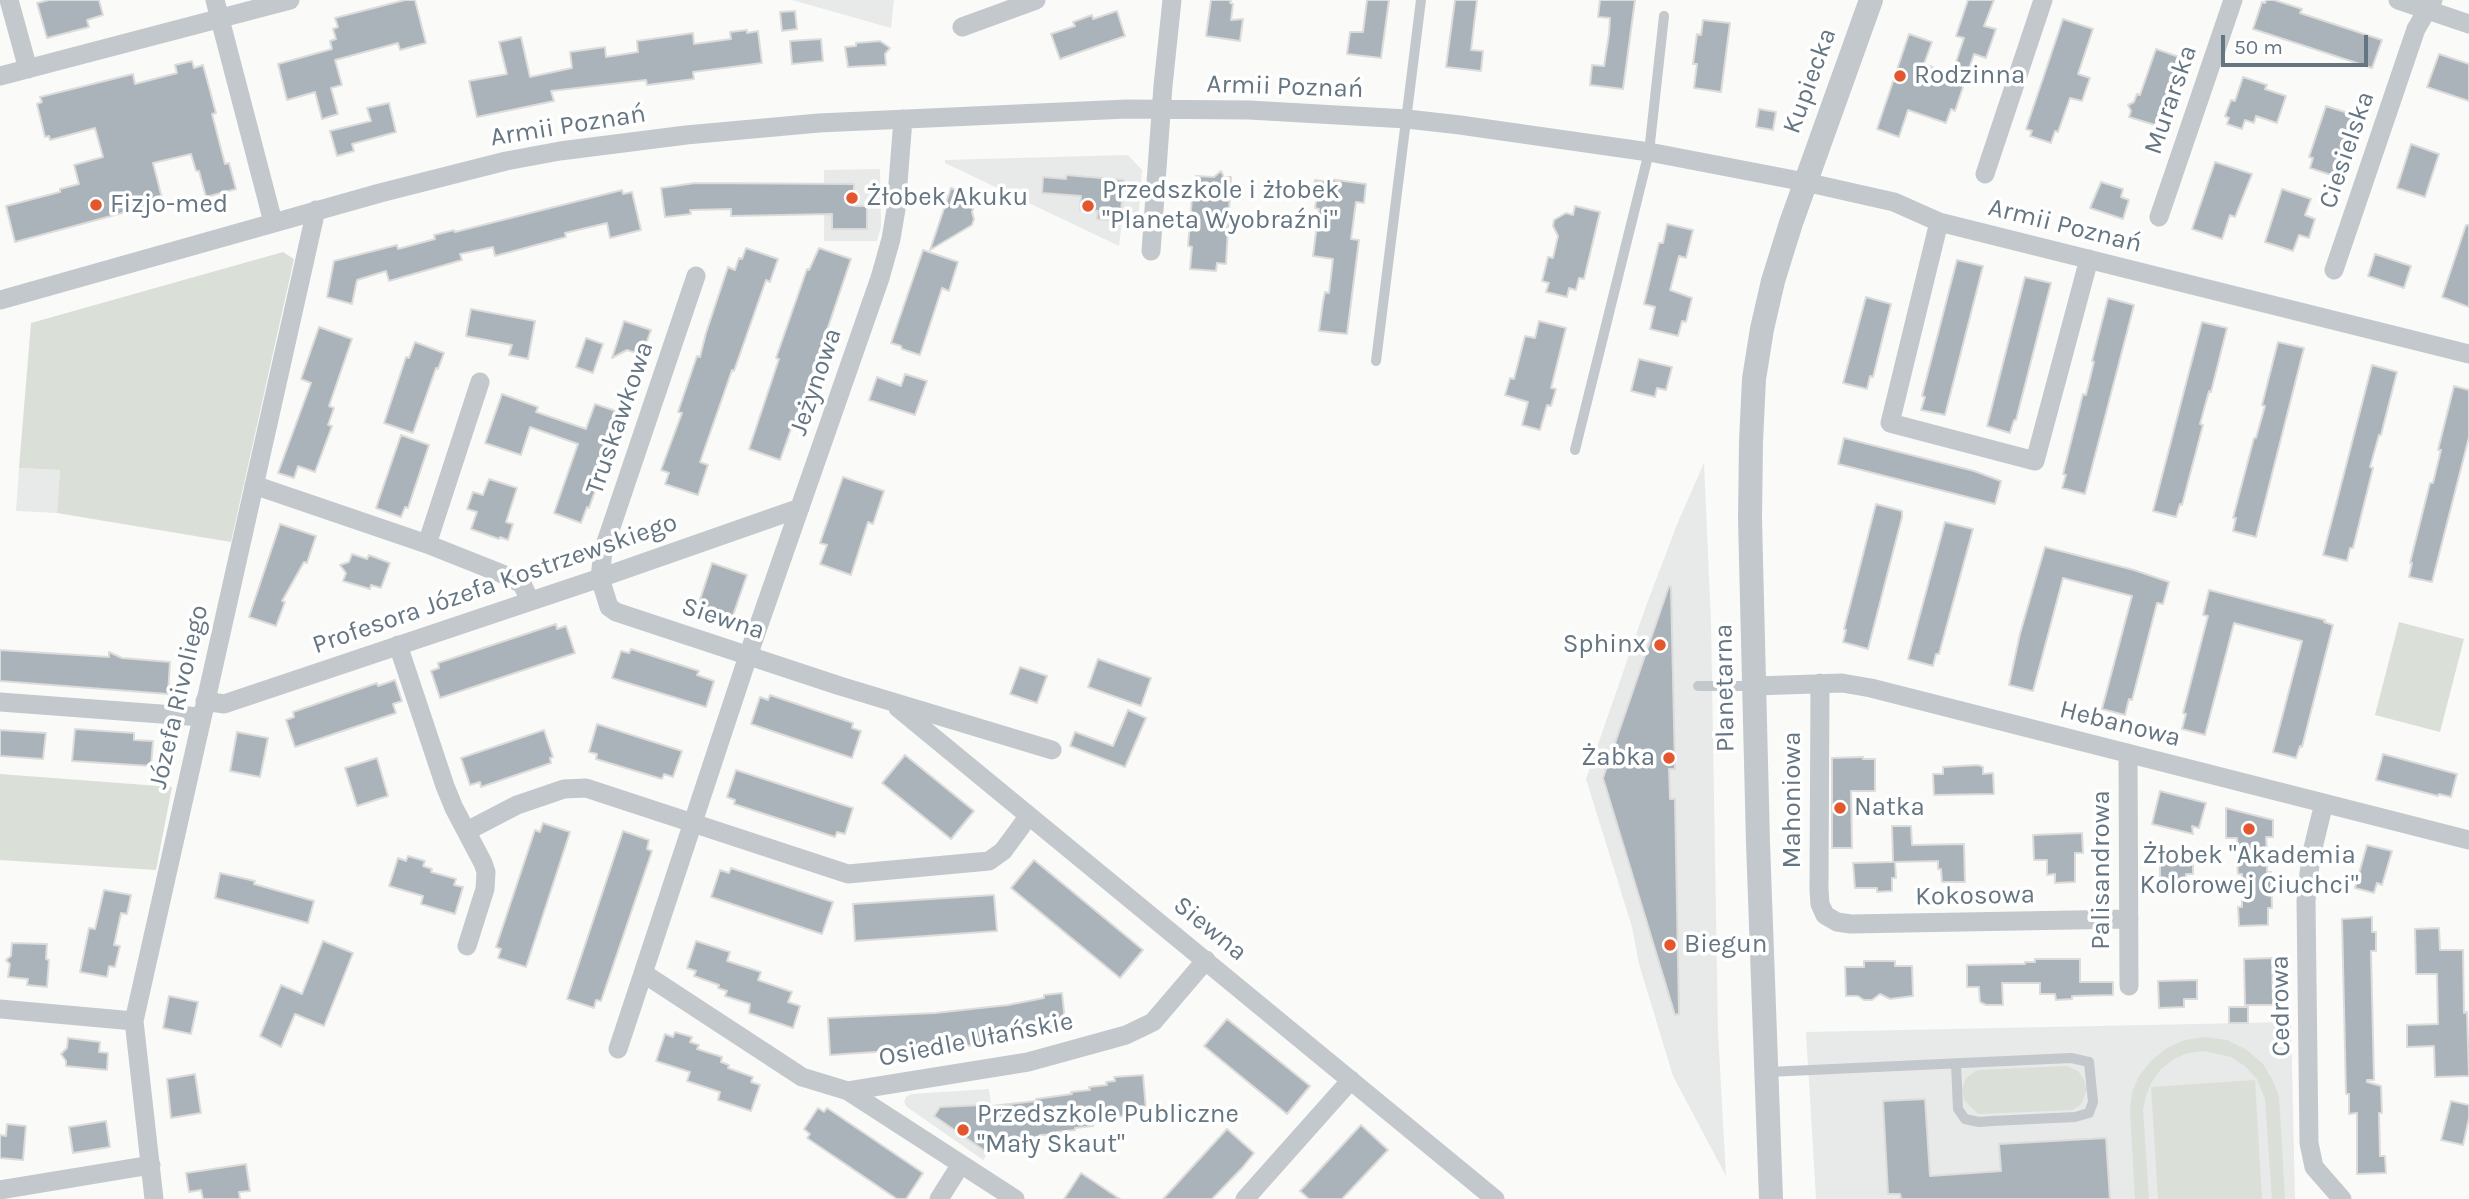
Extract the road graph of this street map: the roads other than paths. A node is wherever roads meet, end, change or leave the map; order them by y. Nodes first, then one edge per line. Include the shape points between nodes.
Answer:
1 (9, 0) edge
2 (215, 0) edge
3 (290, 0) edge
4 (1036, 0) edge
5 (1172, 0) edge
6 (1421, 0) edge
7 (1871, 0) edge
8 (2043, 0) edge
9 (2233, 0) edge
10 (2398, 0) edge
11 (2430, 5) edge
12 (1664, 16) dead end
13 (220, 20) junction
14 (2469, 24) edge
15 (962, 27) dead end
16 (28, 69) junction
17 (0, 76) edge
18 (1161, 109) junction
19 (903, 119) junction
20 (1407, 119) junction
21 (1649, 152) junction
22 (1985, 174) dead end
23 (1805, 182) junction
24 (316, 210) junction
25 (2159, 218) dead end
26 (273, 222) junction
27 (1939, 222) junction
28 (1151, 251) dead end
29 (2089, 259) junction
30 (2334, 270) dead end
31 (696, 276) dead end
32 (0, 300) edge
33 (2469, 354) edge
34 (1376, 361) dead end
35 (480, 382) dead end
36 (1575, 450) dead end
37 (254, 485) junction
38 (800, 508) junction
39 (427, 544) junction
40 (600, 578) junction
41 (530, 601) junction
42 (398, 645) junction
43 (748, 656) junction
44 (1820, 683) junction
45 (1698, 686) dead end
46 (1756, 687) junction
47 (0, 702) edge
48 (890, 702) junction
49 (203, 709) junction
50 (1052, 750) dead end
51 (2128, 753) junction
52 (2324, 803) junction
53 (1028, 817) junction
54 (693, 824) junction
55 (467, 831) junction
56 (2469, 840) edge
57 (1825, 915) joint
58 (2129, 919) junction
59 (467, 946) dead end
60 (1206, 960) junction
61 (643, 974) junction
62 (2129, 986) dead end
63 (0, 1009) edge
64 (134, 1021) junction
65 (618, 1049) dead end
66 (1956, 1064) junction
67 (1765, 1072) junction
68 (1351, 1080) junction
69 (848, 1091) junction
70 (961, 1164) junction
71 (151, 1165) junction
72 (0, 1190) edge
73 (1257, 1195) edge
74 (154, 1199) edge
75 (939, 1199) edge
76 (1015, 1199) edge
77 (1495, 1199) edge
78 (1771, 1199) edge
79 (2342, 1199) edge

1 - 16 street
2 - 13 street
3 - 13 street
4 - 15 street
5 - 18 street
6 - 20 lane
7 - 23 street, Kupiecka
8 - 22 street
9 - 25 street, Murarska
10 - 11 street
11 - 14 street
11 - 30 street, Ciesielska via 2416,29
12 - 21 lane
13 - 16 street
13 - 26 street
16 - 17 street
18 - 19 street, Armii Poznań
18 - 20 street, Armii Poznań
18 - 28 street
19 - 24 street, Armii Poznań via 819,123 560,151
19 - 38 street, Jeżynowa via 891,239
20 - 21 street, Armii Poznań
20 - 34 lane
21 - 23 street, Armii Poznań
21 - 36 lane
23 - 27 street, Armii Poznań via 1894,202
23 - 46 street, Planetarna via 1773,281 1755,379 1750,484
24 - 26 street, Armii Poznań
24 - 37 street, Józefa Rivoliego
26 - 32 street, Armii Poznań
27 - 29 street, Armii Poznań
27 - 29 street via 1890,423 2035,461
29 - 33 street, Armii Poznań
31 - 40 street, Truskawkowa via 603,551
35 - 39 street
37 - 39 street
37 - 49 street, Józefa Rivoliego
38 - 40 street, Profesora Józefa Kostrzewskiego
38 - 43 street, Jeżynowa
39 - 41 street via 517,580
40 - 41 street, Profesora Józefa Kostrzewskiego
40 - 43 street, Siewna via 606,601 616,612
41 - 42 street, Profesora Józefa Kostrzewskiego
42 - 49 street, Profesora Józefa Kostrzewskiego
42 - 55 street via 445,786
43 - 48 street, Siewna
43 - 54 street, Jeżynowa
44 - 46 street, Hebanowa
44 - 51 street, Hebanowa via 1871,688
44 - 57 street, Mahoniowa via 1819,889
45 - 46 lane
46 - 67 street, Planetarna
47 - 49 street, Profesora Józefa Kostrzewskiego
48 - 50 street, Siewna
48 - 53 street, Siewna
49 - 64 street, Józefa Rivoliego
51 - 52 street, Hebanowa
51 - 58 street, Palisandrowa
52 - 56 street, Hebanowa
52 - 79 street, Cedrowa via 2306,901 2309,1143 2314,1167
53 - 54 street via 1003,851 989,861 848,874
53 - 60 street, Siewna
54 - 55 street via 576,787 517,805
54 - 61 street, Jeżynowa
55 - 59 street via 487,880
57 - 58 street, Kokosowa via 1851,924
58 - 62 street, Palisandrowa
60 - 68 street, Siewna
60 - 69 street, Osiedle Ułańskie via 1153,1022 1126,1035 1028,1062
61 - 65 street, Jeżynowa
61 - 69 street, Osiedle Ułańskie via 802,1077
63 - 64 street
64 - 71 street, Józefa Rivoliego
66 - 66 lane via 1958,1109 1965,1119 2075,1117 2089,1113 2093,1102 2089,1062 2071,1058
66 - 67 lane
67 - 78 street, Planetarna
68 - 73 street
68 - 77 street, Siewna
69 - 70 street, Osiedle Ułańskie
70 - 75 street
70 - 76 street, Osiedle Ułańskie
71 - 72 street
71 - 74 street, Józefa Rivoliego

